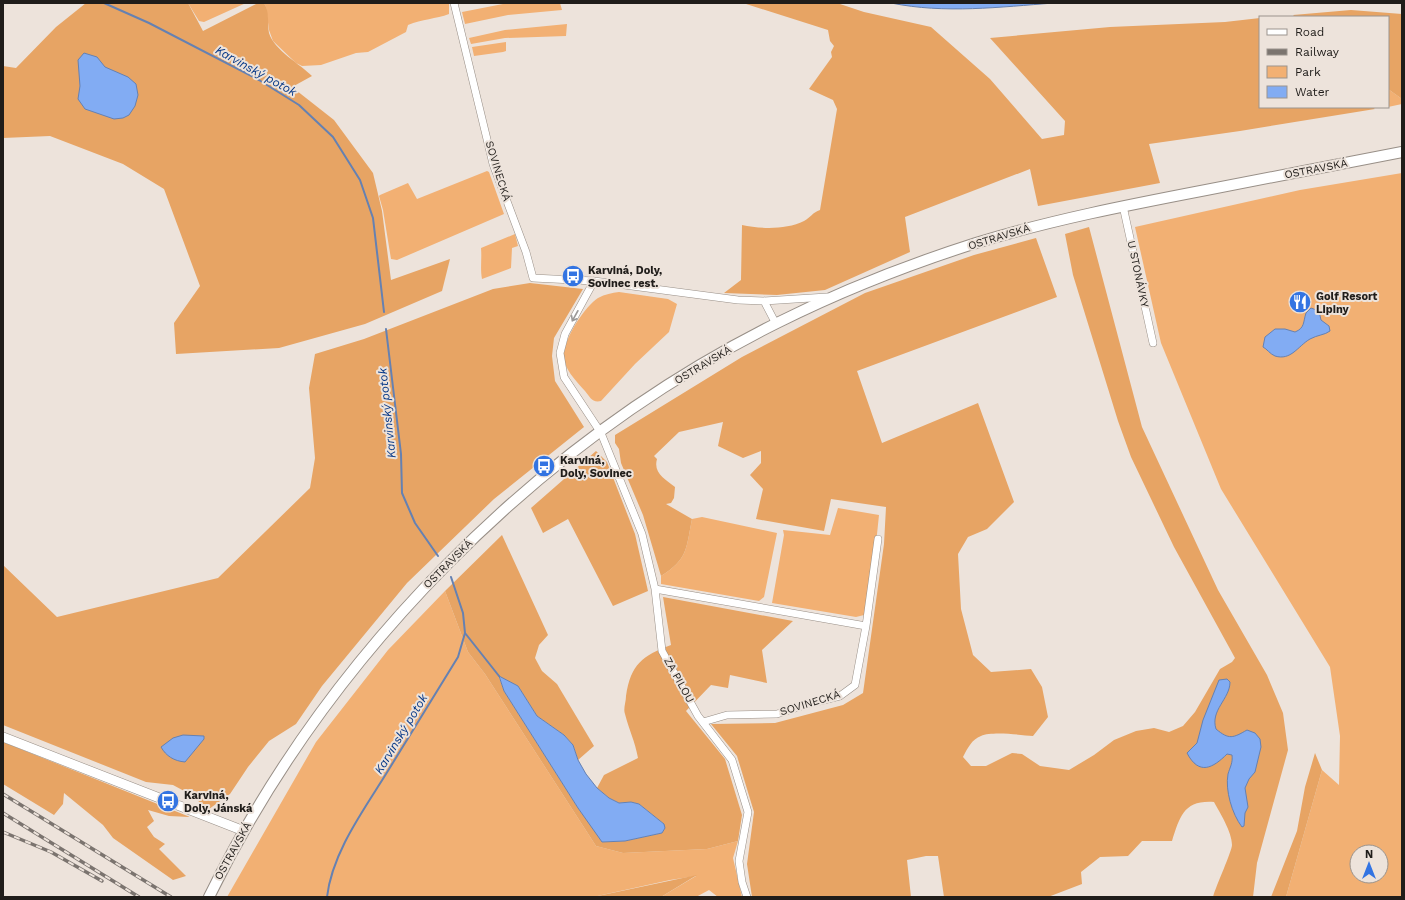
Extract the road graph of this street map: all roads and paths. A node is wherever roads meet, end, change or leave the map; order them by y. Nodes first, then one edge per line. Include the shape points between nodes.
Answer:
1 (454, 3) edge
2 (1402, 152) edge
3 (1123, 206) junction
4 (594, 281) junction
5 (833, 297) junction
6 (764, 301) junction
7 (776, 324) junction
8 (1153, 343) dead end
9 (601, 433) junction
10 (878, 538) dead end
11 (654, 589) junction
12 (866, 626) junction
13 (703, 722) junction
14 (3, 737) edge
15 (244, 831) junction
16 (210, 894) edge
17 (747, 897) edge

1 - 4 street, SOVINECKÁ via 493,164 526,252 533,278
2 - 3 main road, OSTRAVSKÁ
3 - 5 main road, OSTRAVSKÁ via 1074,216 950,252
3 - 8 street, U STONÁVKY
4 - 6 street, SOVINECKÁ via 738,300
4 -> 9 street via 566,334 560,353 564,377
5 - 6 street, SOVINECKÁ
5 - 7 main road, OSTRAVSKÁ
6 - 7 street
7 - 9 main road, OSTRAVSKÁ via 704,364
9 - 11 street, ZA PILOU via 642,534
9 - 15 main road, OSTRAVSKÁ via 542,478 496,518 407,606 312,724
10 - 12 street, SOVINECKÁ
11 - 12 street
11 - 13 street, ZA PILOU via 662,651
12 - 13 street, SOVINECKÁ via 855,685 840,696 776,714 727,715
13 - 17 street, ZA PILOU via 732,760 748,812 739,861
14 - 15 street
15 - 16 main road, OSTRAVSKÁ

